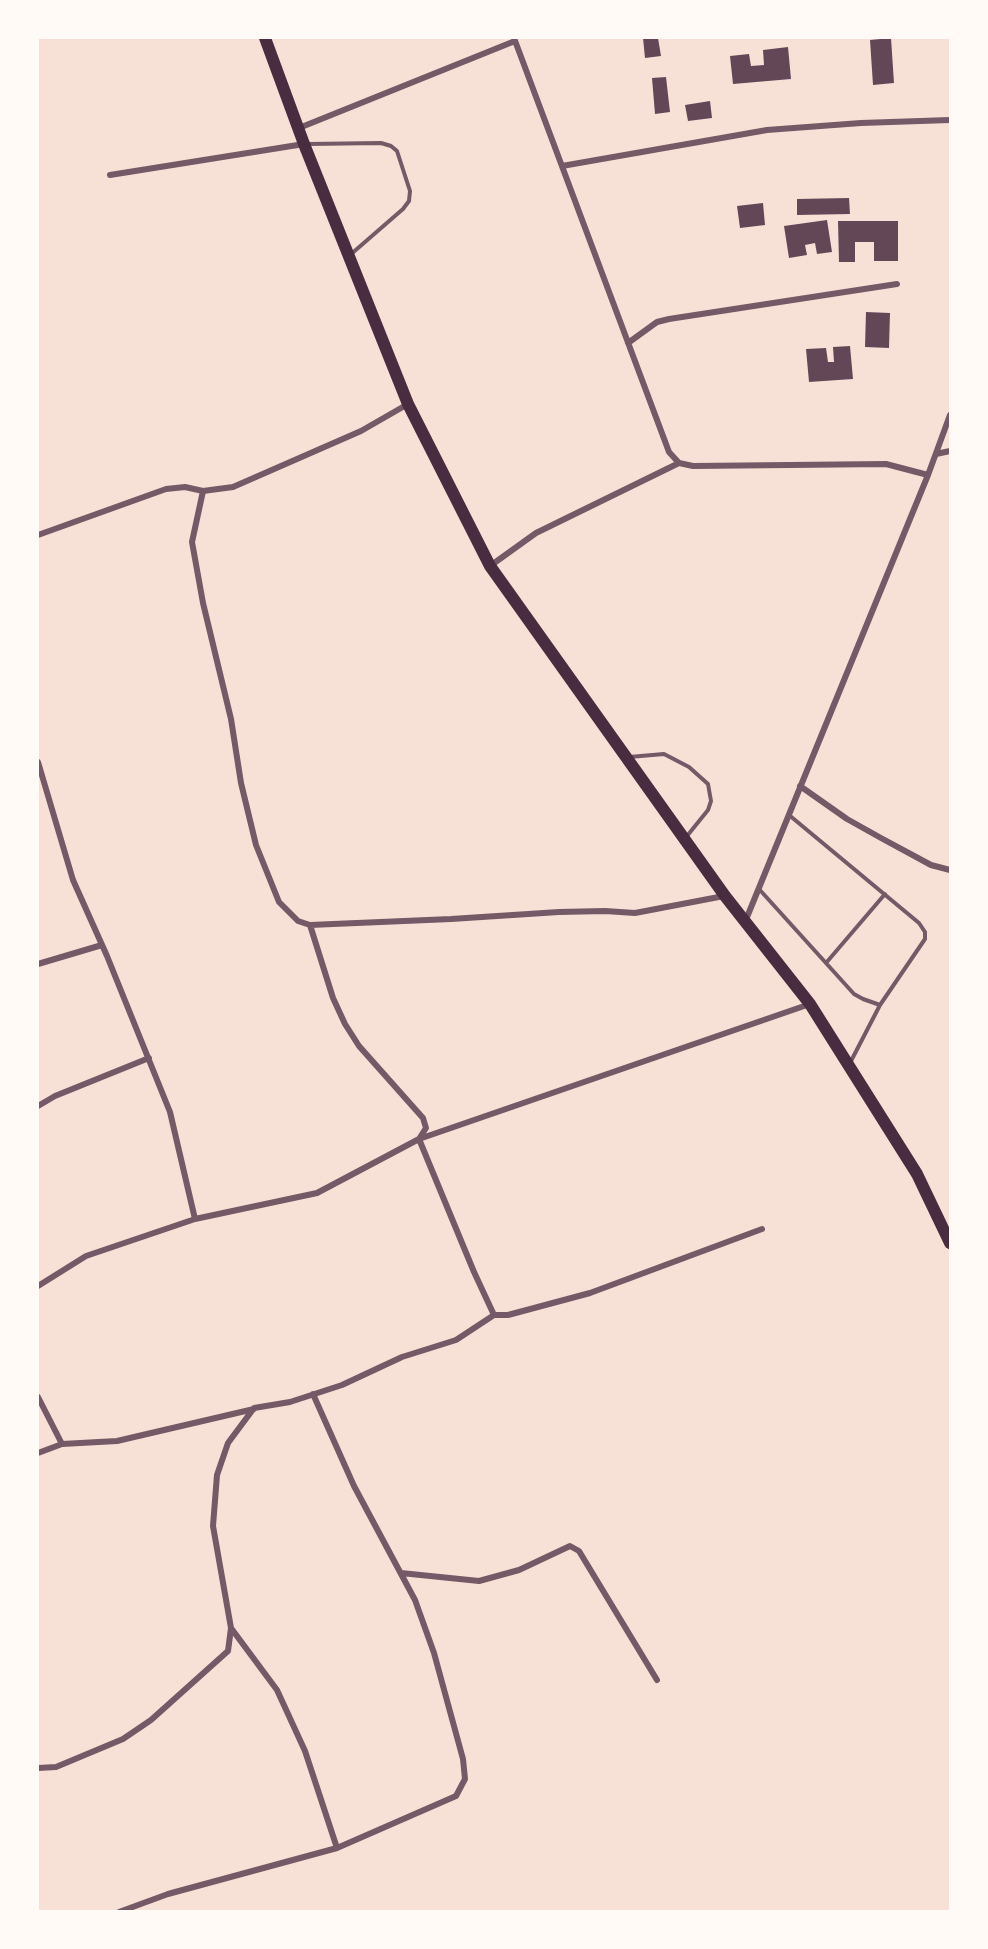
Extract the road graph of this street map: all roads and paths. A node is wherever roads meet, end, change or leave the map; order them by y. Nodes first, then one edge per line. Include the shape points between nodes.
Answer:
1 (265, 38) edge
2 (514, 39) edge
3 (951, 120) edge
4 (298, 128) junction
5 (304, 144) junction
6 (562, 166) junction
7 (110, 175) dead end
8 (349, 256) junction
9 (897, 284) dead end
10 (628, 343) junction
11 (408, 404) junction
12 (951, 415) edge
13 (951, 451) edge
14 (936, 454) junction
15 (679, 463) junction
16 (928, 475) junction
17 (202, 491) junction
18 (38, 535) edge
19 (490, 566) junction
20 (626, 758) junction
21 (38, 762) edge
22 (800, 786) junction
23 (788, 815) junction
24 (684, 839) junction
25 (951, 870) edge
26 (759, 888) junction
27 (885, 894) junction
28 (725, 896) junction
29 (745, 922) junction
30 (310, 925) junction
31 (102, 945) junction
32 (826, 963) junction
33 (38, 964) edge
34 (810, 1004) junction
35 (880, 1005) junction
36 (149, 1058) junction
37 (849, 1066) junction
38 (38, 1106) edge
39 (419, 1139) junction
40 (195, 1219) junction
41 (762, 1229) dead end
42 (951, 1243) edge
43 (38, 1286) edge
44 (494, 1315) junction
45 (313, 1394) junction
46 (38, 1397) edge
47 (254, 1408) junction
48 (62, 1444) junction
49 (38, 1453) edge
50 (401, 1573) junction
51 (231, 1628) junction
52 (657, 1680) dead end
53 (38, 1768) edge
54 (337, 1848) junction
55 (119, 1911) edge

1 - 4 main road
2 - 4 street
2 - 6 street
3 - 6 street via 767,130
4 - 5 main road
5 - 7 street
5 - 8 main road
5 - 8 lane via 381,143 397,151 410,190 409,201
6 - 10 street
8 - 11 main road
9 - 10 street via 669,319 657,322
10 - 15 street via 669,452
11 - 17 street via 361,431 233,487
11 - 19 main road
12 - 14 street
13 - 14 street
14 - 16 street
15 - 16 street via 886,464
15 - 19 street via 536,532
16 - 22 street
17 - 18 street via 185,487 166,489
17 - 30 street via 192,542 256,845 279,902 298,921
19 - 20 main road
20 - 24 main road
20 - 24 lane via 664,754 708,784 708,810
21 - 31 street via 73,880
22 - 23 street
22 - 25 street via 890,843 931,865
23 - 26 street
23 - 27 lane
24 - 28 main road
26 - 29 street
26 - 32 lane
27 - 32 lane
27 - 35 lane via 919,922 925,939
28 - 29 main road
28 - 30 street via 634,913 560,912
29 - 34 main road
30 - 39 street via 345,1024 359,1046 423,1118 426,1128
31 - 33 street
31 - 36 street
32 - 35 lane via 854,994
34 - 37 main road
34 - 39 street
35 - 37 lane
36 - 38 street
36 - 40 street via 170,1112
37 - 42 main road via 916,1174
39 - 40 street via 317,1193
39 - 44 street
40 - 43 street via 86,1256
41 - 44 street via 590,1293 508,1315
44 - 45 street via 456,1340 402,1357
45 - 47 street
45 - 50 street via 354,1486
46 - 48 street
47 - 48 street via 117,1442
47 - 51 street via 228,1443 217,1475 213,1526
48 - 49 street
50 - 52 street via 479,1581 519,1570 570,1546 579,1551
50 - 54 street via 434,1653 465,1779 456,1796
51 - 53 street via 228,1652 151,1720 123,1739 56,1767
51 - 54 street via 276,1690 305,1751
54 - 55 street

